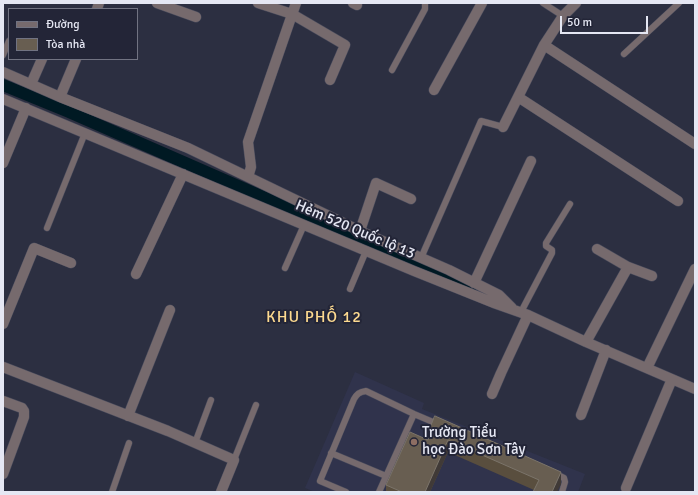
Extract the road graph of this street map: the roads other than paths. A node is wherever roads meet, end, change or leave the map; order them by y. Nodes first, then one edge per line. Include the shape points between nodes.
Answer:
1 (157, 3) edge
2 (258, 3) edge
3 (296, 3) edge
4 (425, 3) edge
5 (482, 3) edge
6 (543, 3) edge
7 (576, 3) edge
8 (679, 3) edge
9 (292, 14) junction
10 (563, 16) junction
11 (196, 17) dead end
12 (8, 43) edge
13 (544, 45) junction
14 (624, 54) dead end
15 (3, 55) edge
16 (42, 60) edge
17 (76, 60) edge
18 (392, 70) dead end
19 (3, 72) edge
20 (330, 80) dead end
21 (31, 84) junction
22 (434, 90) dead end
23 (60, 97) junction
24 (518, 97) junction
25 (3, 98) edge
26 (26, 108) junction
27 (504, 127) joint
28 (85, 133) junction
29 (695, 144) edge
30 (531, 161) dead end
31 (3, 163) edge
32 (183, 174) junction
33 (248, 177) junction
34 (411, 199) dead end
35 (678, 201) dead end
36 (570, 204) dead end
37 (304, 225) junction
38 (47, 228) dead end
39 (360, 231) junction
40 (366, 250) junction
41 (597, 250) dead end
42 (421, 258) junction
43 (71, 263) dead end
44 (628, 267) junction
45 (285, 268) dead end
46 (695, 269) edge
47 (136, 274) dead end
48 (652, 276) dead end
49 (474, 283) junction
50 (350, 289) dead end
51 (170, 310) dead end
52 (521, 312) junction
53 (3, 324) edge
54 (586, 342) junction
55 (606, 350) junction
56 (3, 367) edge
57 (647, 368) junction
58 (672, 379) junction
59 (695, 389) edge
60 (492, 394) dead end
61 (211, 400) dead end
62 (3, 401) edge
63 (256, 405) dead end
64 (414, 414) junction
65 (581, 415) dead end
66 (128, 416) junction
67 (443, 426) edge
68 (129, 443) dead end
69 (195, 443) junction
70 (331, 453) junction
71 (234, 460) junction
72 (550, 472) edge
73 (3, 474) edge
74 (386, 476) junction
75 (626, 488) dead end
76 (112, 492) edge
77 (221, 492) edge
78 (346, 492) edge
79 (379, 492) edge
80 (562, 492) edge

1 - 11 street
2 - 9 street
3 - 9 street
4 - 18 lane via 425,10
5 - 22 street
6 - 10 lane
7 - 10 street
8 - 14 lane
9 - 20 street via 345,45
9 - 33 street via 248,142 251,167
10 - 13 street
12 - 15 lane
13 - 24 street
13 - 29 street
16 - 21 street
17 - 23 street
19 - 21 street
21 - 23 street
23 - 33 street via 188,148
24 - 27 street
24 - 35 street
25 - 26 street, Hẻm 520 Quốc lộ 13
26 - 28 street, Hẻm 520 Quốc lộ 13
26 - 31 street
27 - 42 lane via 481,120
28 - 32 street, Hẻm 520 Quốc lộ 13
28 - 38 lane
30 - 49 street
32 - 37 street, Hẻm 520 Quốc lộ 13
32 - 47 street
33 - 39 street
34 - 39 street via 376,183
36 - 52 lane via 546,243 552,253
37 - 40 street, Hẻm 520 Quốc lộ 13
37 - 45 lane
39 - 42 street
40 - 50 lane
40 - 52 street, Hẻm 520 Quốc lộ 13
41 - 44 street
42 - 49 street
43 - 53 street via 34,248
44 - 48 street
44 - 54 street
46 - 57 street
49 - 52 street via 499,295
51 - 66 street
52 - 54 street, Hẻm 520 Quốc lộ 13
52 - 60 street
54 - 55 street, Hẻm 520 Quốc lộ 13
55 - 57 street, Hẻm 520 Quốc lộ 13
55 - 65 street
56 - 66 street
57 - 58 street, Hẻm 520 Quốc lộ 13
58 - 59 street, Hẻm 520 Quốc lộ 13
58 - 75 street
61 - 69 lane
62 - 73 street via 22,408 25,414
63 - 71 lane
64 - 67 lane
64 - 70 lane via 366,391 360,391 354,399
64 - 74 lane
66 - 69 street
68 - 76 lane
69 - 71 street
70 - 74 lane
70 - 78 lane via 320,481
71 - 77 street
72 - 80 lane via 564,478
74 - 79 lane

